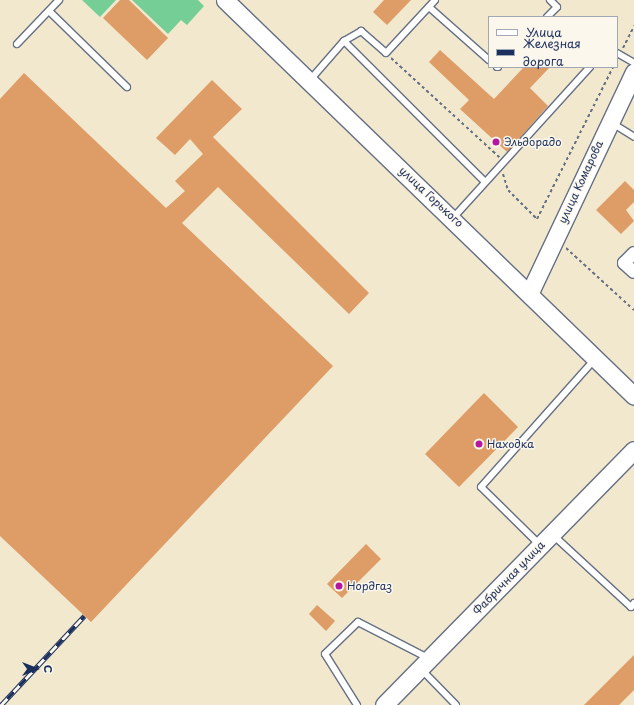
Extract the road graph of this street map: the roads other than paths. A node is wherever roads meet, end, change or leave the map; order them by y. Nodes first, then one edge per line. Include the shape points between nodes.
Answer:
1 (59, 0) edge
2 (225, 0) edge
3 (435, 0) edge
4 (550, 0) edge
5 (429, 7) junction
6 (49, 11) junction
7 (548, 16) edge
8 (344, 41) junction
9 (17, 44) dead end
10 (618, 54) edge
11 (488, 59) edge
12 (634, 63) edge
13 (589, 68) edge
14 (634, 72) edge
15 (308, 82) junction
16 (126, 87) dead end
17 (609, 121) junction
18 (633, 135) edge
19 (485, 182) junction
20 (453, 218) junction
21 (634, 253) edge
22 (634, 272) edge
23 (530, 292) junction
24 (597, 357) junction
25 (634, 396) edge
26 (634, 450) edge
27 (546, 540) junction
28 (634, 603) edge
29 (425, 663) junction
30 (357, 705) edge
31 (384, 705) edge
32 (456, 705) edge

1 - 6 lane
2 - 15 main road, улица Горького
3 - 5 lane
4 - 7 lane via 557,7
5 - 8 lane via 386,53 361,31
5 - 11 lane
6 - 9 lane
6 - 16 lane
8 - 15 lane
8 - 19 lane
10 - 12 lane
13 - 19 lane
14 - 17 main road, улица Комарова
15 - 20 main road, улица Горького
17 - 18 lane
17 - 23 main road, улица Комарова
19 - 20 lane
20 - 23 main road, улица Горького
21 - 22 street via 624,263
23 - 24 main road, улица Горького
24 - 25 main road, улица Горького
24 - 27 lane via 481,487
26 - 27 main road, Фабричная улица
27 - 28 lane via 631,607
27 - 29 main road, Фабричная улица
29 - 30 lane via 358,622 325,654
29 - 31 main road, Фабричная улица
29 - 32 lane

